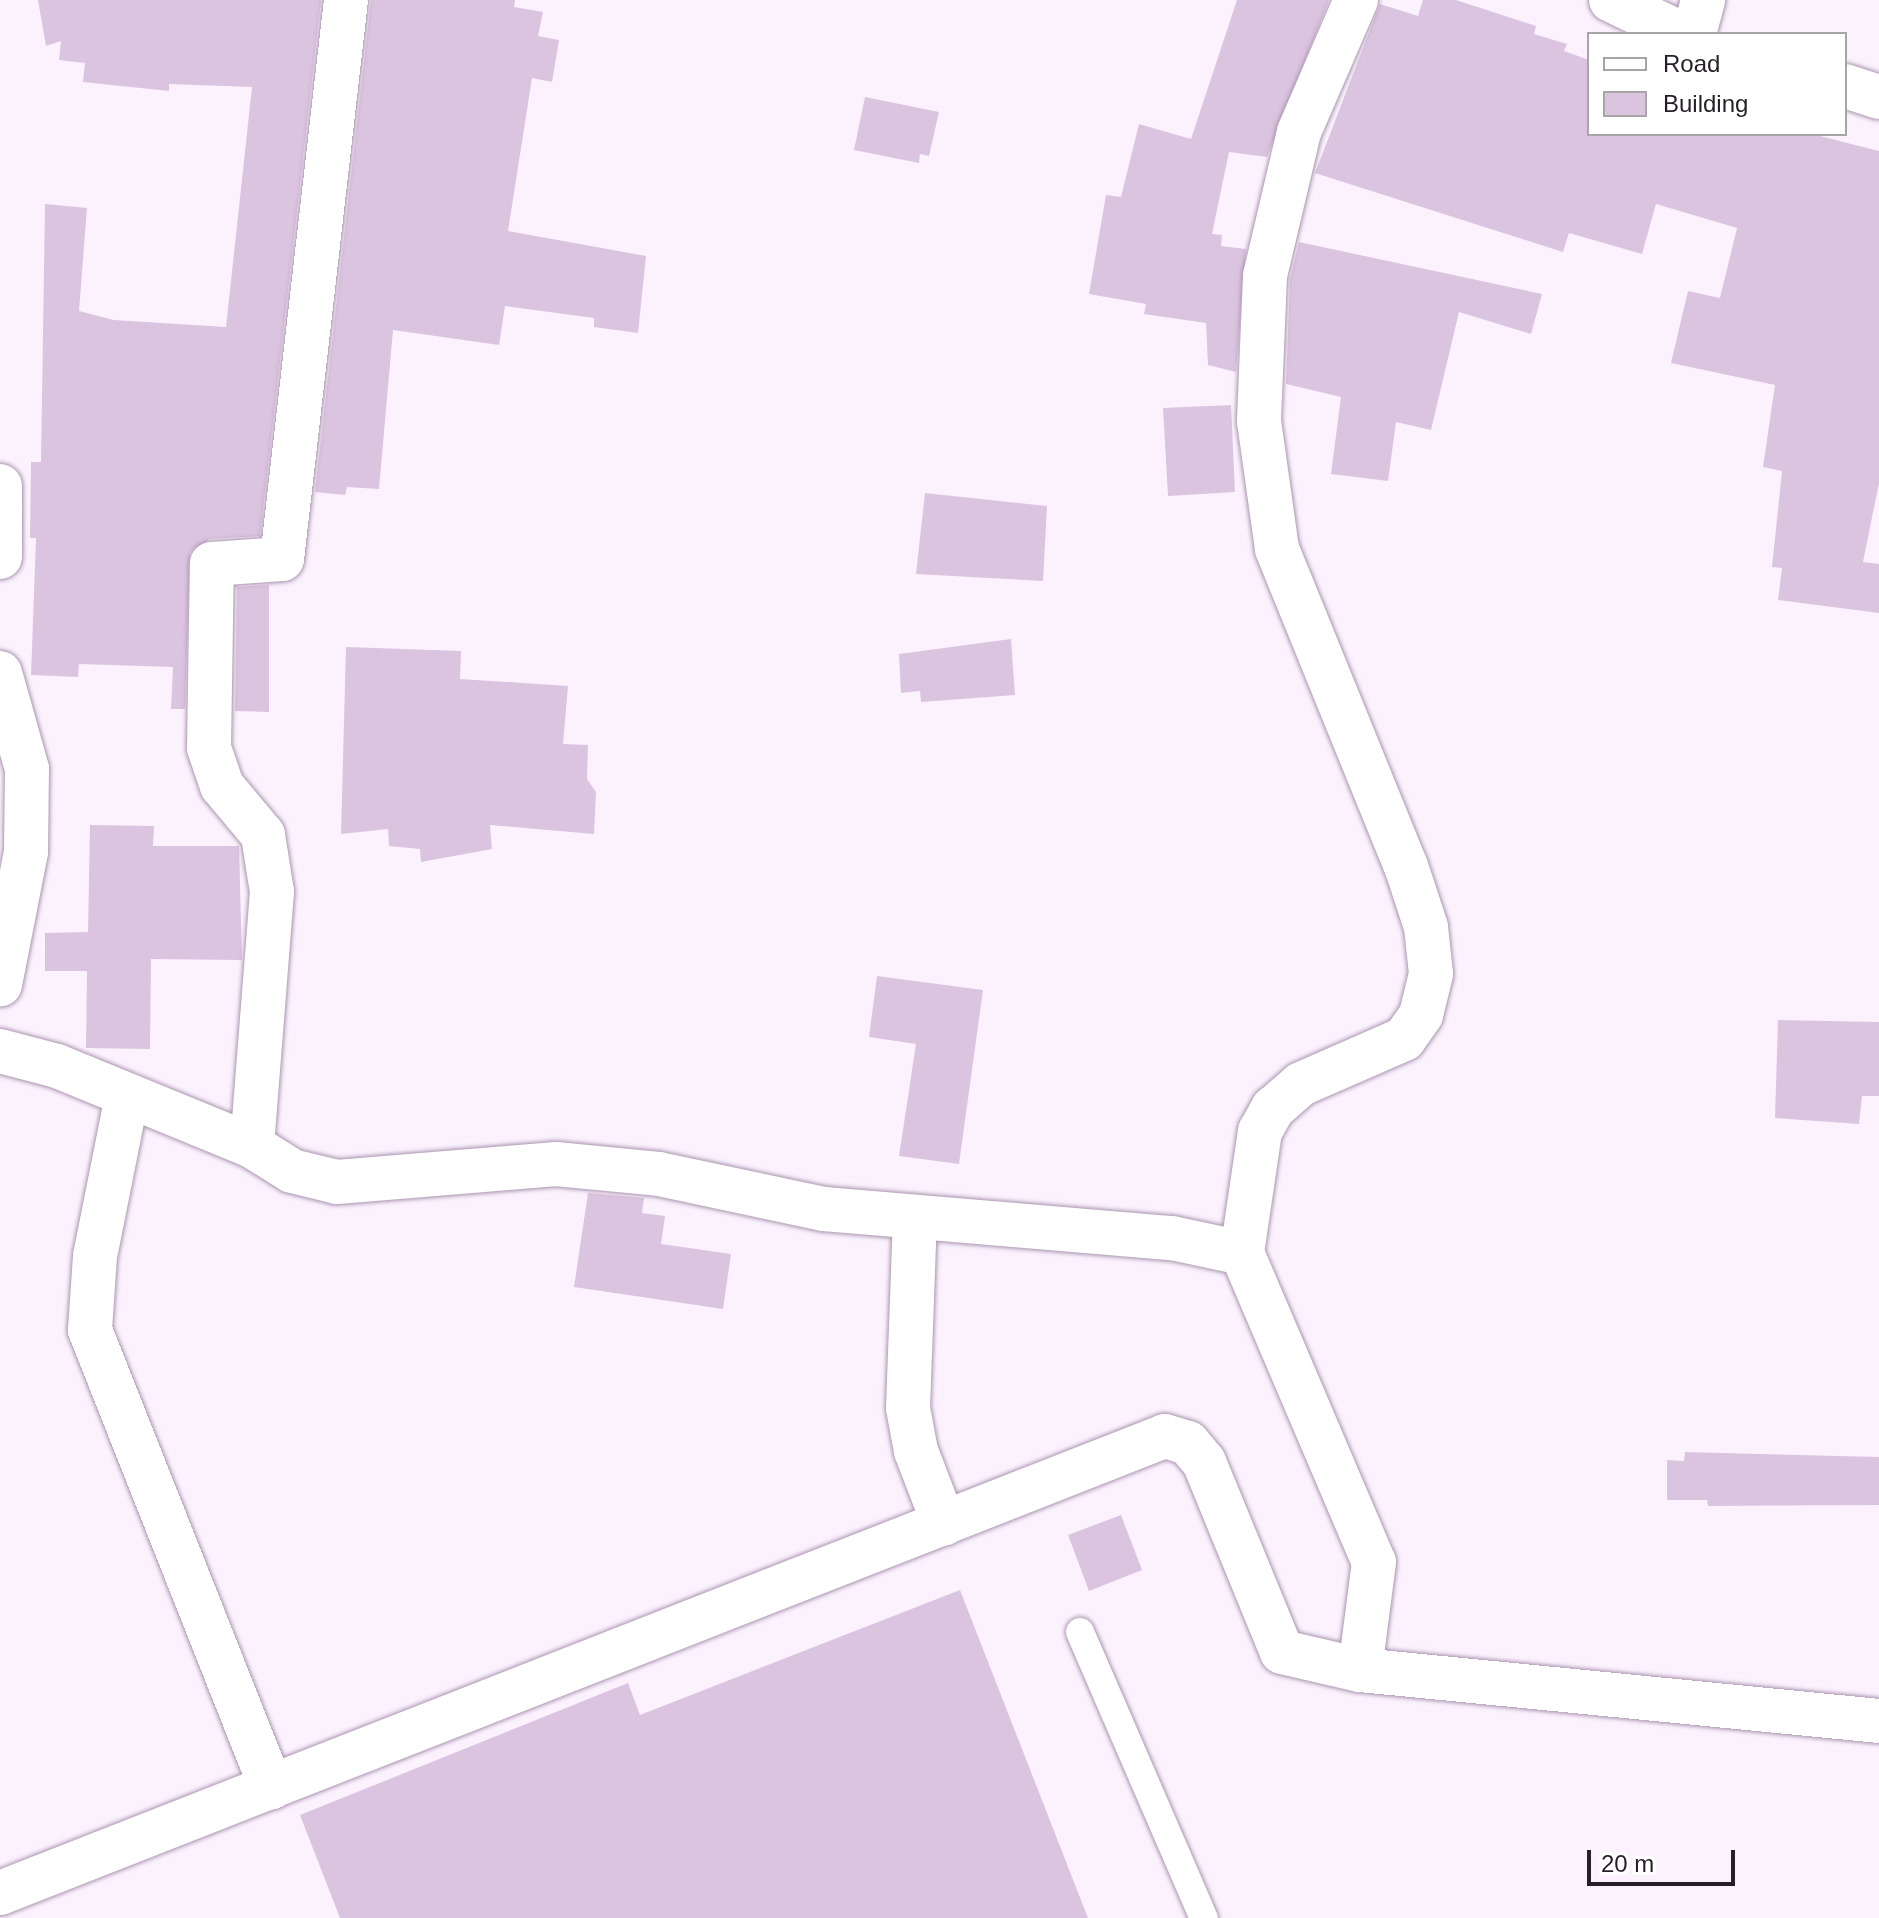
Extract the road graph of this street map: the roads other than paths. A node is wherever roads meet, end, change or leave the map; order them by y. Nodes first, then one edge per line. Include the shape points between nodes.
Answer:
1 (346, 0) edge
2 (1356, 0) edge
3 (1611, 0) edge
4 (1703, 0) edge
5 (1678, 32) edge
6 (1695, 32) edge
7 (1847, 87) edge
8 (1879, 97) edge
9 (0, 486) edge
10 (0, 557) edge
11 (0, 673) edge
12 (0, 984) edge
13 (0, 1051) edge
14 (127, 1096) junction
15 (252, 1146) junction
16 (915, 1217) junction
17 (1242, 1253) junction
18 (944, 1524) junction
19 (1080, 1632) dead end
20 (1360, 1670) junction
21 (1879, 1721) edge
22 (271, 1788) junction
23 (16, 1899) edge
24 (1204, 1918) edge

1 - 15 street via 282,559 212,564 209,748 222,786 263,835 272,892
2 - 17 street via 1299,132 1265,276 1259,421 1277,549 1406,866 1426,927 1431,974 1421,1015 1404,1039 1301,1084 1273,1108 1260,1131
3 - 5 street
4 - 6 street
7 - 8 street
9 - 10 street
11 - 12 street via 27,769 26,852
13 - 14 street via 57,1066
14 - 15 street
14 - 22 street via 95,1256 90,1330
15 - 16 street via 292,1171 337,1182 556,1164 659,1174 824,1209
16 - 17 street via 1172,1238
16 - 18 street via 908,1408 916,1451
17 - 20 street via 1374,1562
18 - 20 street via 1152,1438 1177,1438 1204,1462 1282,1652
18 - 22 street
19 - 24 lane
20 - 21 street
22 - 23 street

